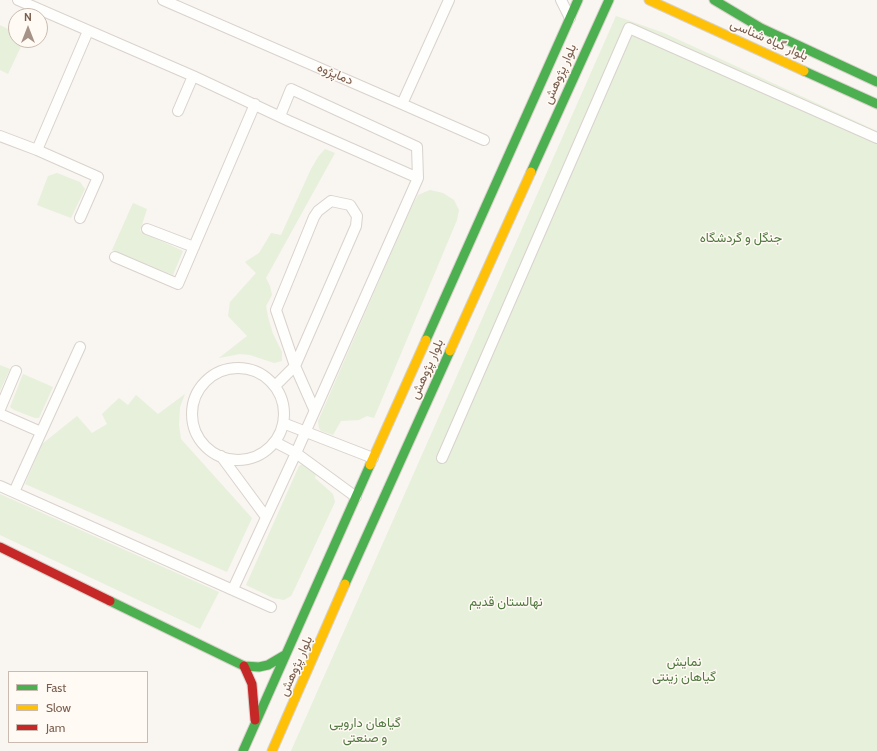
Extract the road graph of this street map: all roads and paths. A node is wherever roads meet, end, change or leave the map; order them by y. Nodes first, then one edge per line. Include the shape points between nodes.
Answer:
1 (18, 0) edge
2 (163, 0) edge
3 (449, 0) edge
4 (561, 0) edge
5 (578, 0) edge
6 (609, 0) edge
7 (619, 0) edge
8 (650, 0) edge
9 (714, 0) edge
10 (604, 10) junction
11 (570, 18) junction
12 (88, 31) junction
13 (193, 76) junction
14 (877, 82) edge
15 (255, 104) junction
16 (402, 104) junction
17 (877, 104) edge
18 (178, 111) dead end
19 (280, 116) junction
20 (0, 136) edge
21 (877, 138) edge
22 (484, 140) dead end
23 (37, 150) junction
24 (418, 178) junction
25 (80, 218) dead end
26 (147, 229) dead end
27 (194, 247) junction
28 (115, 257) dead end
29 (80, 347) dead end
30 (295, 366) junction
31 (16, 371) dead end
32 (275, 386) junction
33 (0, 409) edge
34 (314, 409) junction
35 (0, 414) edge
36 (283, 423) junction
37 (41, 432) junction
38 (304, 432) junction
39 (274, 442) junction
40 (296, 453) junction
41 (221, 456) junction
42 (374, 458) junction
43 (442, 458) dead end
44 (0, 486) edge
45 (14, 492) junction
46 (356, 497) junction
47 (266, 517) junction
48 (0, 547) edge
49 (233, 589) junction
50 (271, 607) dead end
51 (286, 655) junction
52 (244, 666) junction
53 (254, 724) junction
54 (243, 751) edge
55 (272, 751) edge

1 - 12 street
2 - 16 street, دماپژوه
3 - 16 street
4 - 11 street
5 - 11 street, بلوار پژوهش
6 - 10 street, بلوار پژوهش
7 - 10 street
8 - 17 street, بلوار گیاه شناسی
9 - 14 street, بلوار گیاه شناسی via 761,28
10 - 55 street, بلوار پژوهش
11 - 42 street, بلوار پژوهش
12 - 13 street
12 - 23 street
13 - 15 street
13 - 18 street
15 - 19 street
15 - 27 street
16 - 22 street, دماپژوه
19 - 24 street
19 - 24 street via 291,89 416,147
20 - 23 street
21 - 43 street via 629,28
23 - 25 street via 98,177
24 - 34 street
26 - 27 street
27 - 28 street via 178,284
29 - 37 street
30 - 30 street via 356,226 357,216 350,205 331,201 318,211 276,310
30 - 32 street
30 - 34 street
31 - 33 street
32 - 36 street via 282,400
32 - 41 street via 264,376 250,369 235,368 220,371 206,381 197,392 192,414 198,436 208,448
34 - 38 street
35 - 37 street
36 - 38 street
36 - 39 street
37 - 45 street
38 - 40 street
38 - 42 street
39 - 40 street
39 - 41 street via 264,452 250,458 235,460
40 - 46 street
40 - 47 street
41 - 47 street
42 - 46 street, بلوار پژوهش
44 - 45 street
45 - 49 street
46 - 51 street, بلوار پژوهش
47 - 49 street
48 - 52 street
49 - 50 street
51 - 52 street via 268,666
51 - 53 street, بلوار پژوهش
52 - 53 street via 254,694
53 - 54 street, بلوار پژوهش

